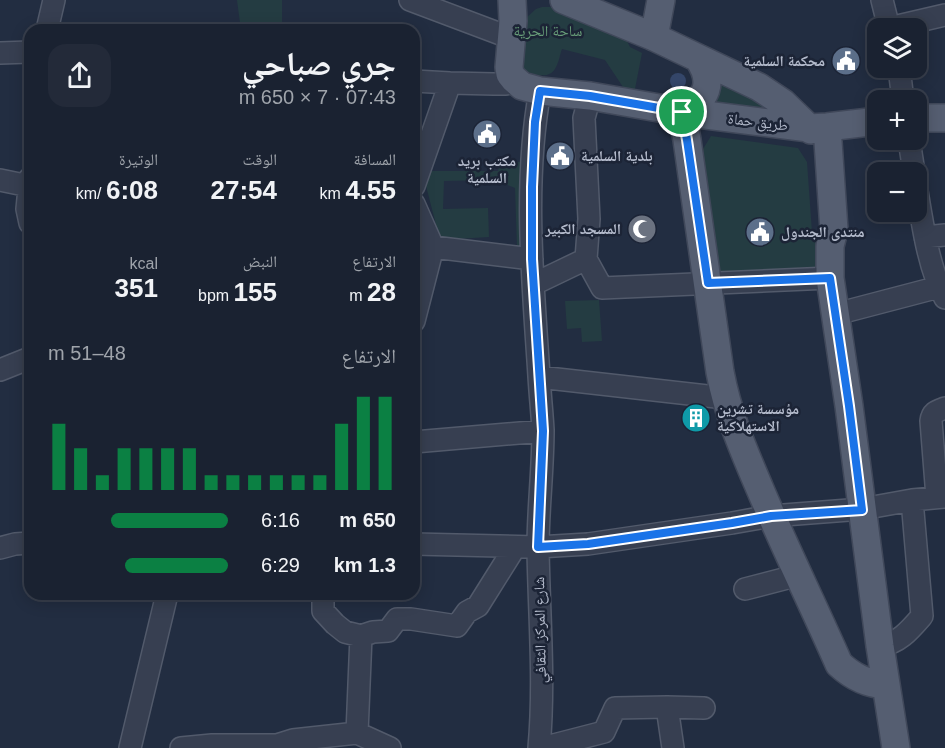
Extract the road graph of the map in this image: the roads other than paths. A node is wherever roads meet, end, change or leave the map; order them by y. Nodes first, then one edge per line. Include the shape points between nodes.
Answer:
1 (54, 0) edge
2 (410, 0) edge
3 (564, 0) edge
4 (661, 0) edge
5 (882, 0) edge
6 (516, 4) edge
7 (945, 15) edge
8 (886, 18) edge
9 (927, 19) edge
10 (49, 24) edge
11 (654, 37) junction
12 (511, 38) junction
13 (24, 52) edge
14 (0, 53) edge
15 (698, 58) junction
16 (514, 80) junction
17 (420, 81) edge
18 (450, 83) junction
19 (540, 91) junction
20 (590, 96) junction
21 (682, 112) junction
22 (927, 118) edge
23 (945, 118) edge
24 (867, 122) edge
25 (818, 128) junction
26 (420, 169) edge
27 (0, 180) edge
28 (24, 185) edge
29 (927, 215) edge
30 (420, 218) edge
31 (935, 236) edge
32 (433, 247) junction
33 (532, 259) junction
34 (586, 259) junction
35 (830, 278) junction
36 (708, 283) junction
37 (534, 284) junction
38 (942, 292) edge
39 (420, 298) edge
40 (836, 314) junction
41 (24, 360) edge
42 (0, 370) edge
43 (539, 377) junction
44 (725, 398) junction
45 (945, 408) edge
46 (543, 431) junction
47 (420, 441) edge
48 (941, 497) edge
49 (912, 500) junction
50 (862, 510) junction
51 (771, 516) junction
52 (24, 543) edge
53 (420, 544) edge
54 (515, 546) junction
55 (538, 547) junction
56 (0, 548) edge
57 (799, 575) junction
58 (745, 589) dead end
59 (166, 600) edge
60 (323, 600) edge
61 (361, 636) junction
62 (880, 645) junction
63 (886, 685) junction
64 (667, 707) junction
65 (704, 708) dead end
66 (357, 733) junction
67 (130, 748) edge
68 (181, 748) edge
69 (390, 748) edge
70 (540, 748) edge
71 (673, 748) edge
72 (896, 748) edge

1 - 10 street
2 - 12 street
3 - 11 main road, طريق حماة
4 - 11 main road
5 - 8 street
6 - 12 main road
7 - 9 street
11 - 15 main road, طريق حماة
12 - 16 main road via 509,67
13 - 14 street
15 - 21 main road via 707,77 705,91 700,100
15 - 25 main road, طريق حماة via 771,94
16 - 18 street via 506,84
16 - 19 main road, طريق حماة
17 - 18 street
18 - 26 street
19 - 20 main road, طريق حماة
19 - 33 street, شارع المركز الثقافي via 535,122
20 - 21 main road, طريق حماة
20 - 34 street via 584,118 589,219
21 - 25 main road, طريق حماة
21 - 36 main road
22 - 23 main road
24 - 25 main road
25 - 35 main road via 815,140 830,246
27 - 28 street
29 - 31 street
30 - 32 street
31 - 38 street
32 - 33 street
32 - 39 street
33 - 37 street, شارع المركز الثقافي
34 - 36 street via 602,288
34 - 37 street
35 - 36 street
35 - 40 main road
36 - 44 main road
37 - 43 street, شارع المركز الثقافي
38 - 40 street
40 - 50 main road
41 - 42 street
43 - 44 street
43 - 46 street, شارع المركز الثقافي
44 - 51 main road
45 - 48 street via 934,412 931,421
46 - 47 street
46 - 55 street, شارع المركز الثقافي
48 - 49 street
49 - 50 street
49 - 62 street via 922,616 893,644
50 - 51 street
50 - 62 main road
51 - 55 street via 588,544
51 - 57 main road
52 - 56 street
53 - 54 street
54 - 55 street
54 - 61 street via 478,606 467,612 457,626 397,619 388,631
55 - 70 street, شارع المركز الثقافي
57 - 58 street
57 - 63 main road via 839,664 860,680
59 - 67 street
60 - 61 street via 323,611 335,624 345,632
61 - 66 street
62 - 63 main road
63 - 72 main road
64 - 65 street
64 - 70 street via 615,708 604,732
64 - 71 street
66 - 68 street via 277,745
66 - 69 street

